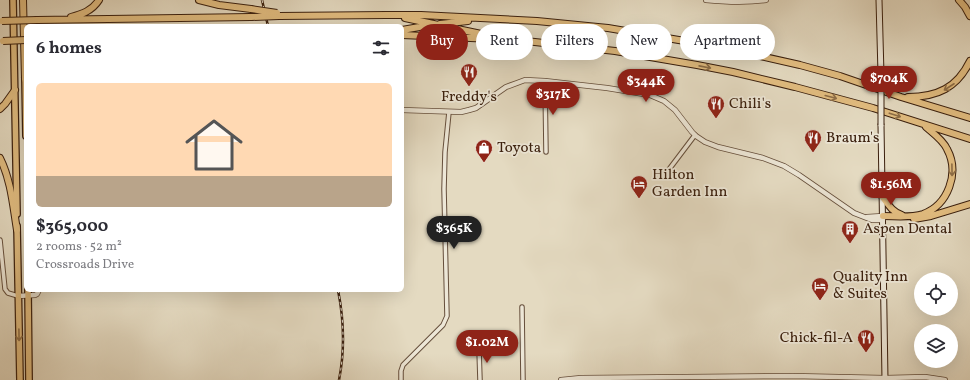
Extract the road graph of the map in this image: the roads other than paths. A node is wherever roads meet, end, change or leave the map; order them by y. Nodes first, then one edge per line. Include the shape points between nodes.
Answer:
1 (13, 0) edge
2 (23, 0) edge
3 (99, 0) edge
4 (200, 0) edge
5 (706, 0) edge
6 (766, 0) edge
7 (959, 0) edge
8 (878, 1) edge
9 (279, 14) junction
10 (386, 15) junction
11 (970, 16) edge
12 (65, 19) junction
13 (1, 20) edge
14 (508, 20) junction
15 (435, 24) joint
16 (416, 27) edge
17 (404, 30) edge
18 (404, 35) edge
19 (476, 38) edge
20 (24, 40) edge
21 (24, 40) edge
22 (1, 41) edge
23 (533, 42) edge
24 (970, 61) edge
25 (545, 81) junction
26 (15, 90) junction
27 (901, 97) junction
28 (0, 110) edge
29 (404, 110) edge
30 (449, 112) junction
31 (970, 118) edge
32 (924, 125) junction
33 (695, 135) junction
34 (970, 139) edge
35 (546, 152) dead end
36 (0, 158) edge
37 (664, 176) dead end
38 (882, 196) junction
39 (970, 204) edge
40 (905, 216) junction
41 (883, 218) junction
42 (17, 230) junction
43 (0, 240) edge
44 (0, 246) edge
45 (38, 292) edge
46 (28, 293) edge
47 (18, 296) junction
48 (522, 307) dead end
49 (479, 349) dead end
50 (885, 379) edge
51 (20, 380) edge
52 (29, 380) edge
53 (401, 380) edge
54 (480, 380) edge
55 (523, 380) edge
56 (561, 380) edge
57 (945, 380) edge

1 - 26 main road
2 - 20 highway
3 - 12 highway via 88,11
4 - 9 highway, bridge
5 - 6 street
7 - 11 highway
8 - 38 main road, bridge
9 - 10 highway
9 - 12 highway, bridge via 251,17
10 - 14 highway
10 - 15 highway
12 - 13 highway, bridge
14 - 15 highway
14 - 27 highway via 608,28 720,47 840,76
16 - 17 highway
18 - 19 highway
21 - 22 highway, bridge
23 -> 32 highway via 615,51 733,72 873,108
24 -> 27 highway via 962,76 946,89 926,96
25 - 30 street via 525,80 502,90 476,108
25 - 33 street via 607,88 657,98 675,110
25 - 35 street
26 - 28 highway
26 - 42 main road
27 - 31 highway
29 - 30 street
30 - 53 street via 444,189 447,316 443,324 403,366
32 - 34 highway
32 -> 40 highway via 941,140 949,153 953,168 952,181 945,197 932,209 918,215
33 - 37 street
33 - 41 street via 710,145 784,166 854,213 872,220
36 - 42 highway via 9,183
38 - 40 highway via 894,212
38 - 41 main road
39 - 41 highway via 910,220
40 - 41 highway
41 - 50 main road
42 - 47 main road
43 - 44 street
44 - 47 street via 4,289 8,294
45 - 46 street via 35,295
46 - 47 street
46 - 52 main road
47 -> 51 main road
48 - 55 street
49 - 54 street
50 - 56 street via 793,376
50 - 57 street via 925,377

